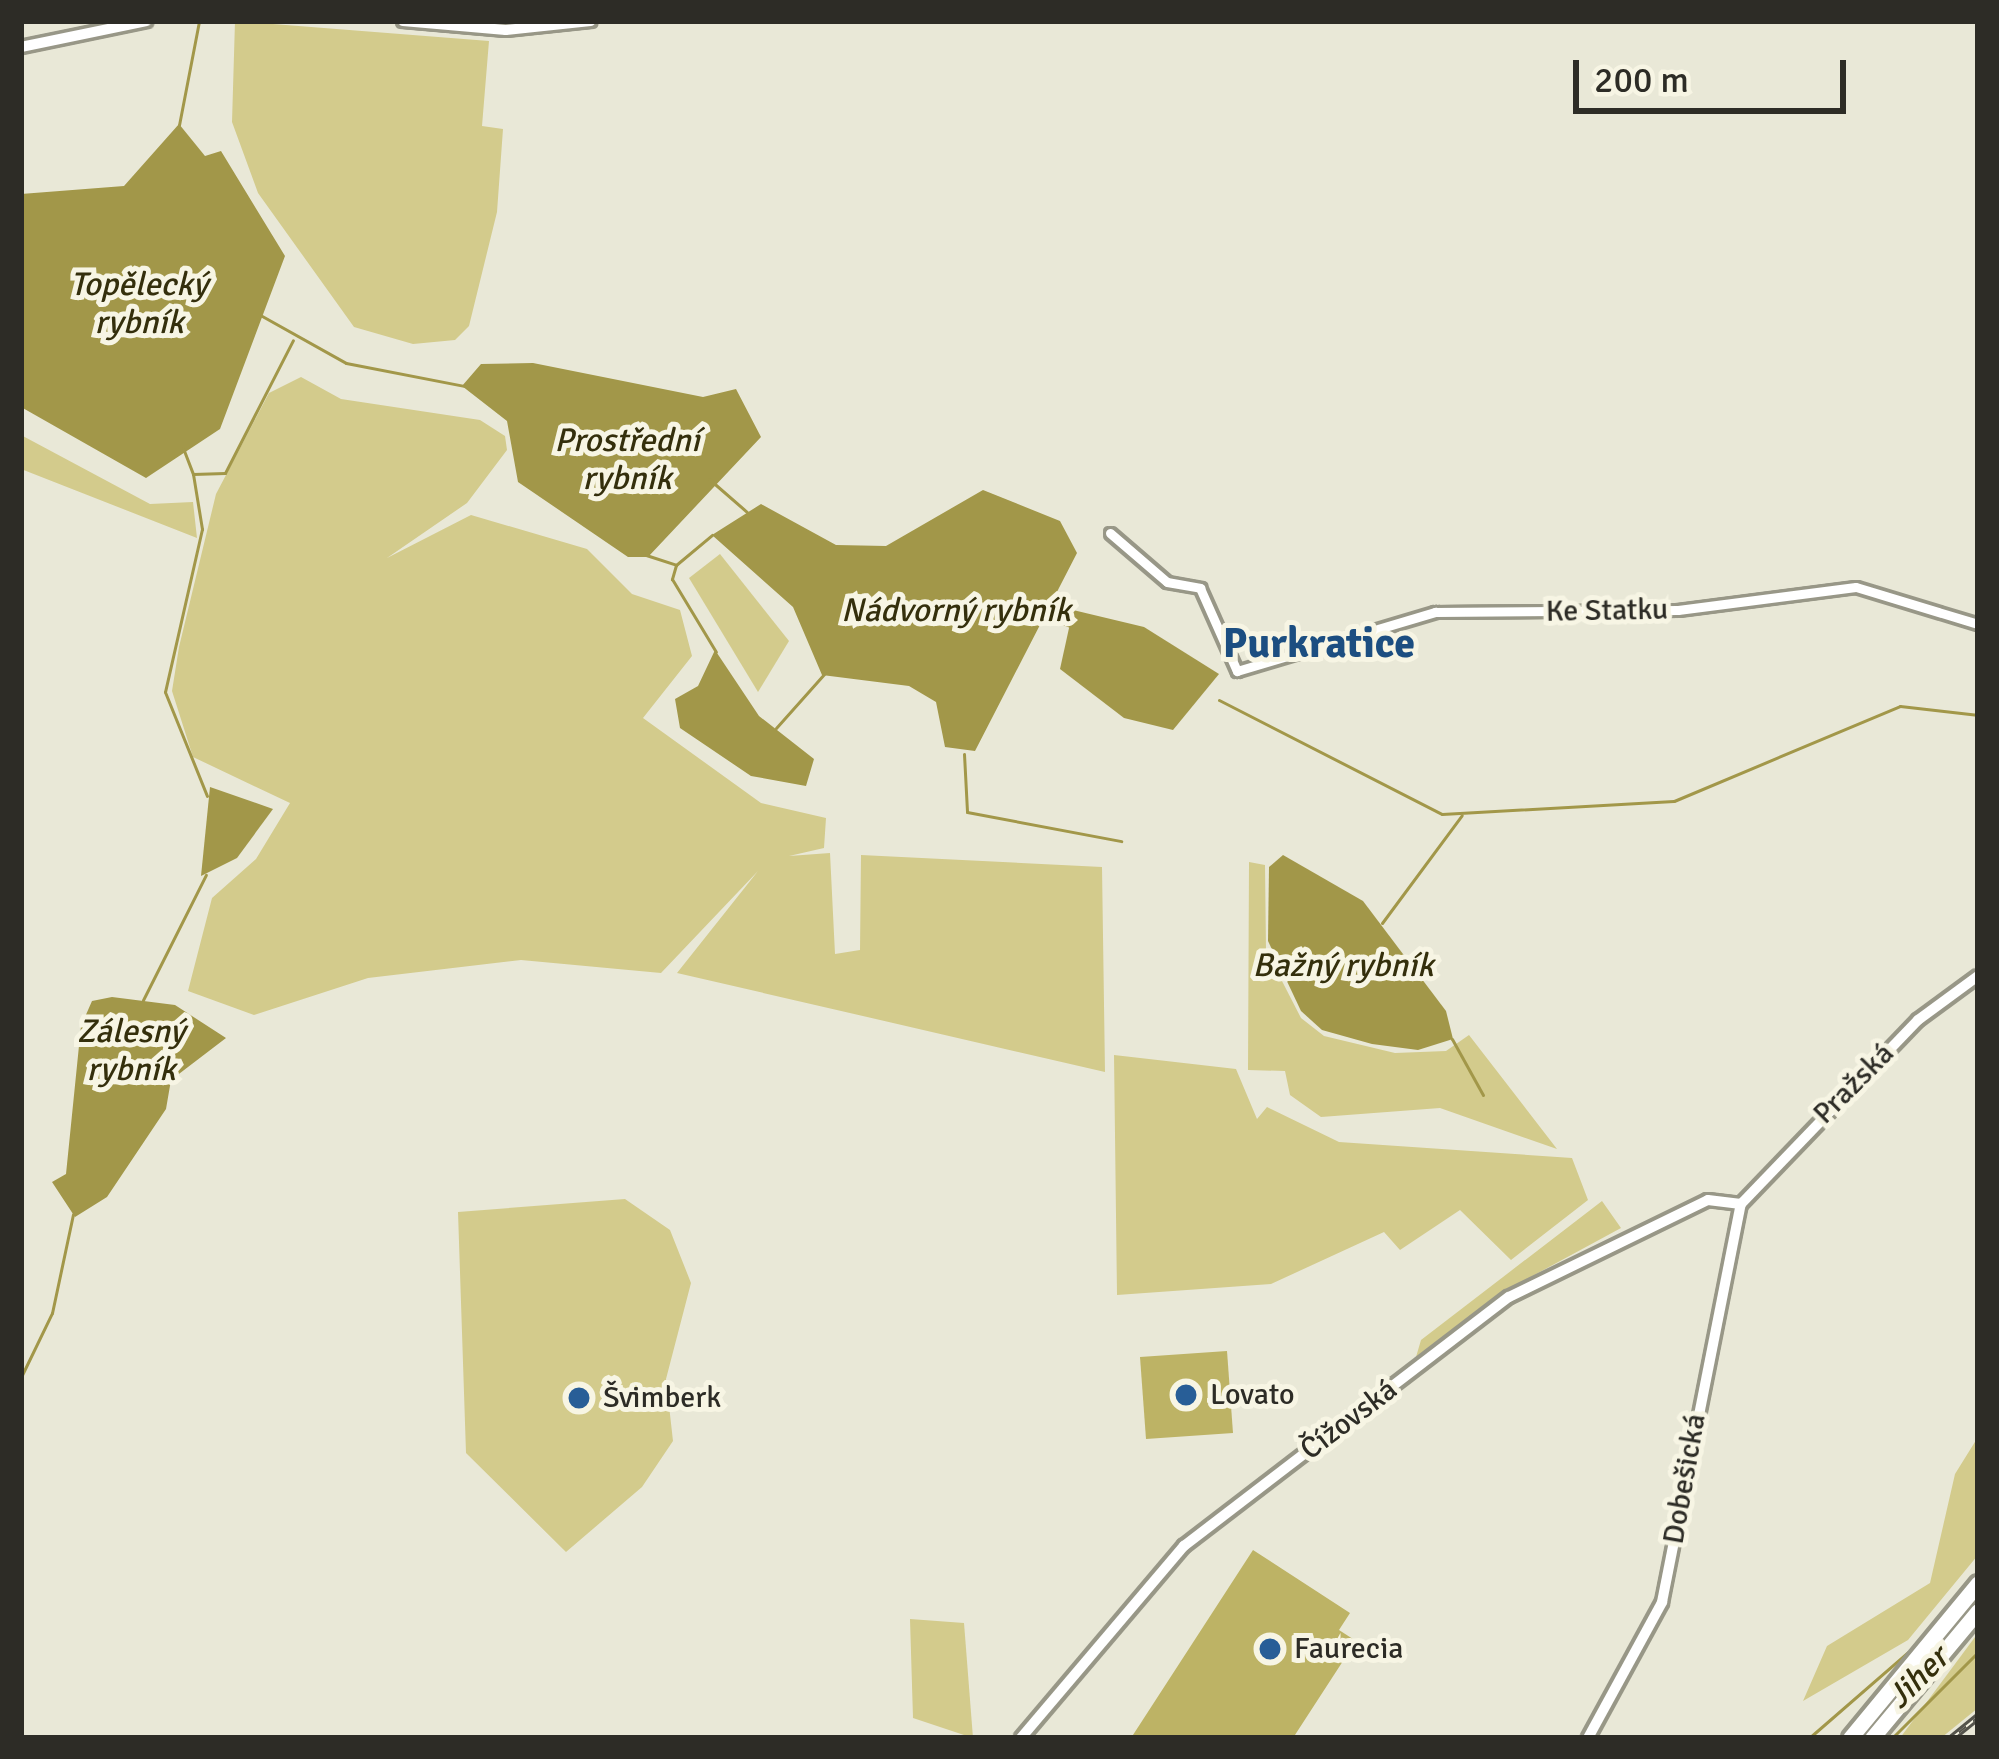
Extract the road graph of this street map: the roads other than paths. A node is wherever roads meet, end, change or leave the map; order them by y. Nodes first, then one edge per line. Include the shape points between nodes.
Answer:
1 (146, 21) edge
2 (403, 21) edge
3 (591, 21) edge
4 (21, 47) edge
5 (1110, 533) dead end
6 (1978, 624) edge
7 (1978, 976) edge
8 (1742, 1204) junction
9 (1978, 1583) edge
10 (1978, 1611) edge
11 (1021, 1738) edge
12 (1588, 1738) edge
13 (1850, 1738) edge
14 (1872, 1738) edge

1 - 4 street
2 - 3 street via 506,30
5 - 6 street, Ke Statku via 1167,582 1200,589 1237,671 1435,612 1678,610 1856,587
7 - 8 street, Pražská via 1918,1020
8 - 11 street, Čížovská via 1698,1204 1508,1297 1184,1546
8 - 12 street, Dobešická via 1662,1602
9 - 13 highway
10 - 14 highway

